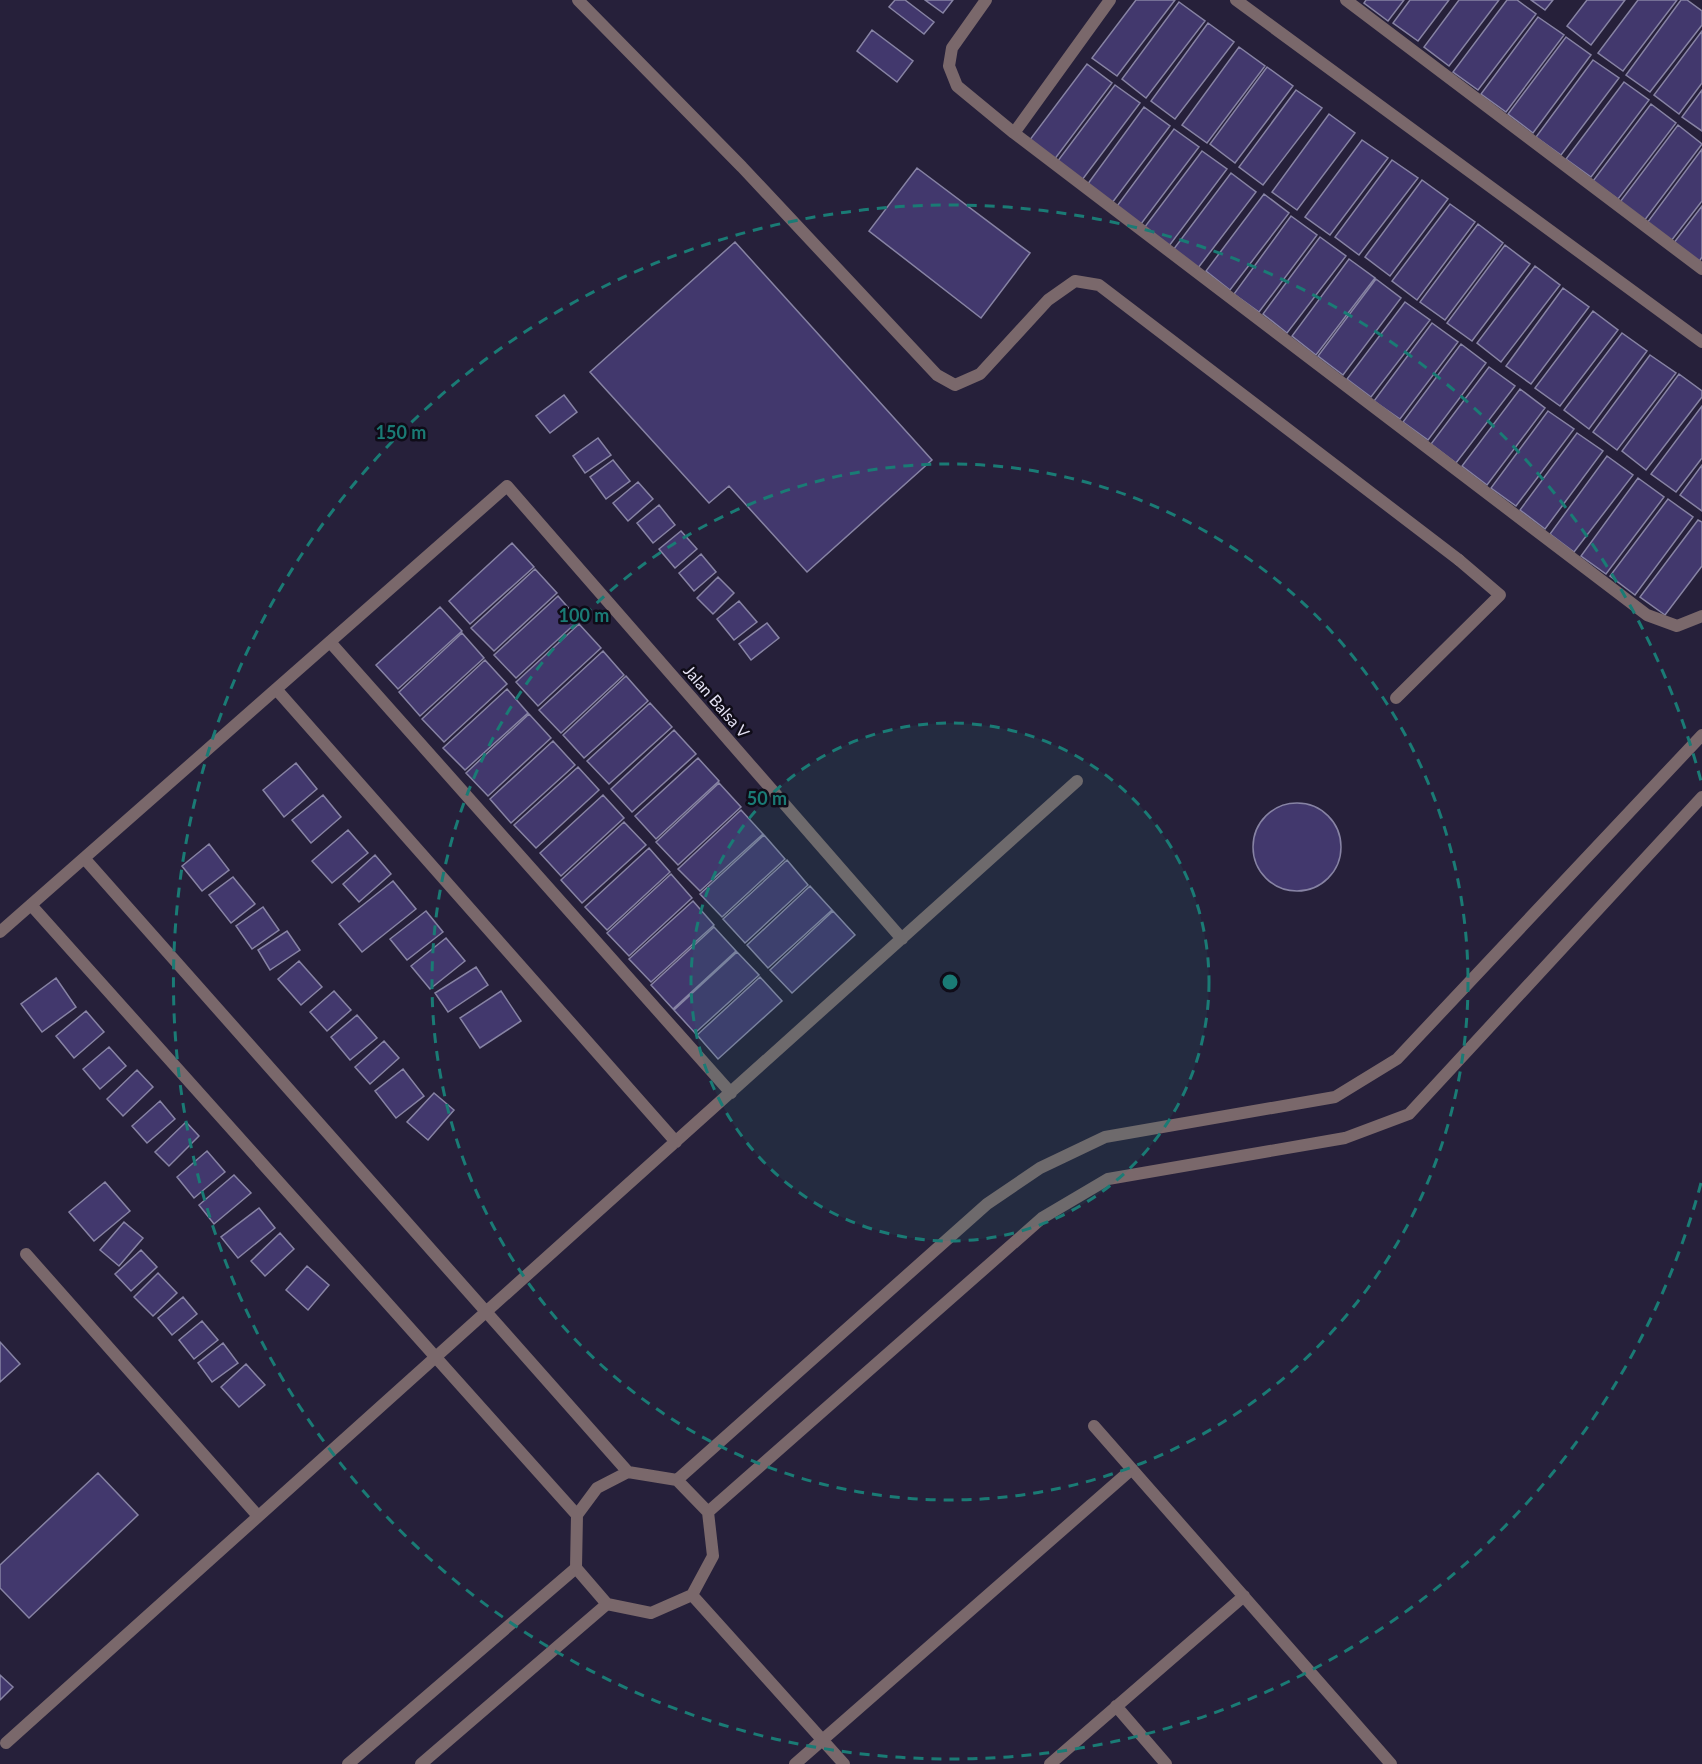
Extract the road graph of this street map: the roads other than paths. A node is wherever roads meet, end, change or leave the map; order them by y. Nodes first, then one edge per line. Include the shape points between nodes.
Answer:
1 (578, 0) edge
2 (986, 0) edge
3 (1110, 0) edge
4 (1236, 0) edge
5 (1346, 0) edge
6 (1014, 133) junction
7 (1702, 269) edge
8 (1702, 342) edge
9 (1702, 616) edge
10 (330, 642) junction
11 (276, 689) junction
12 (1396, 698) dead end
13 (1702, 735) edge
14 (1077, 781) dead end
15 (1702, 797) edge
16 (84, 858) junction
17 (31, 905) junction
18 (0, 932) edge
19 (902, 939) junction
20 (731, 1093) junction
21 (676, 1142) junction
22 (26, 1254) dead end
23 (486, 1313) junction
24 (435, 1358) junction
25 (1094, 1426) dead end
26 (1132, 1469) junction
27 (628, 1472) junction
28 (677, 1480) junction
29 (708, 1512) junction
30 (577, 1515) junction
31 (258, 1516) junction
32 (576, 1568) junction
33 (692, 1595) junction
34 (1244, 1596) junction
35 (607, 1604) junction
36 (1116, 1706) junction
37 (822, 1739) junction
38 (6, 1743) dead end
39 (348, 1764) edge
40 (421, 1764) edge
41 (795, 1764) edge
42 (844, 1764) edge
43 (1050, 1764) edge
44 (1166, 1764) edge
45 (1391, 1764) edge

1 - 12 street via 937,375 955,385 980,374 1048,300 1075,281 1099,285 1500,595
2 - 6 street via 952,48 949,66 957,86
3 - 6 street
4 - 8 street
5 - 7 street
6 - 9 street via 1647,615 1677,626
10 - 11 street
10 - 19 street, Jalan Balsa V via 507,486
10 - 20 street
11 - 16 street
11 - 21 street
13 - 28 street via 1397,1059 1335,1097 1105,1137 1040,1168 987,1204
14 - 19 street
15 - 29 street via 1408,1114 1345,1138 1108,1179 1042,1218
16 - 17 street
16 - 23 street
17 - 18 street
17 - 24 street
19 - 20 street
20 - 21 street
21 - 23 street
22 - 31 street
23 - 24 street
23 - 27 street
24 - 30 street
24 - 31 street
25 - 26 street
26 - 34 street
26 - 37 street
27 - 28 street
27 - 30 street via 597,1488
28 - 29 street
29 - 33 street via 713,1556
30 - 32 street
31 - 38 street
32 - 35 street
32 - 39 street
33 - 35 street via 651,1613
33 - 37 street
34 - 36 street
34 - 45 street
35 - 40 street
36 - 43 street
36 - 44 street
37 - 41 street
37 - 42 street

